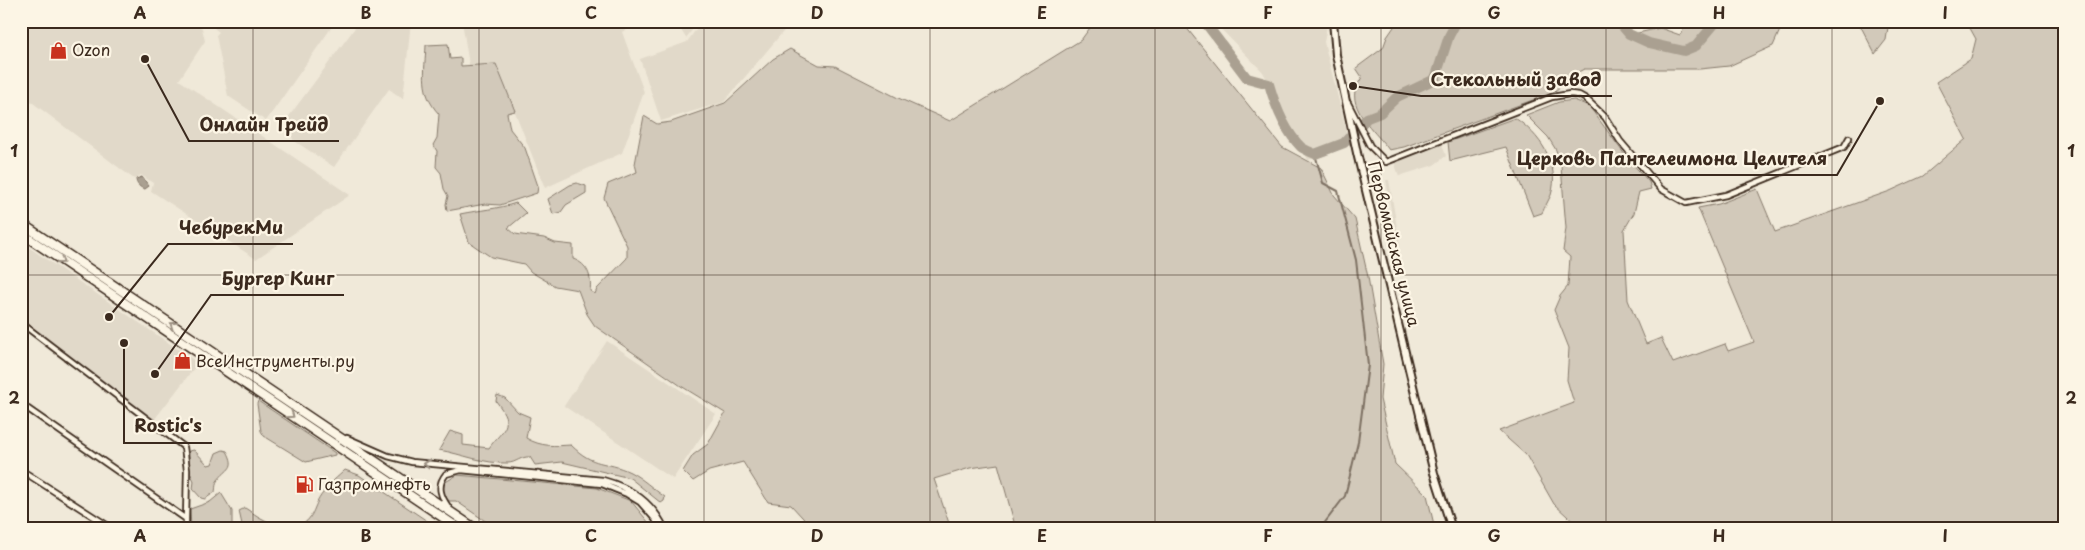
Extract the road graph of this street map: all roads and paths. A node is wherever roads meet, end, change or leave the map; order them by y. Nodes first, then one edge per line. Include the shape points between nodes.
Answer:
1 (1333, 21) edge
2 (1353, 118) junction
3 (1849, 138) dead end
4 (21, 224) edge
5 (21, 233) edge
6 (21, 323) edge
7 (21, 404) edge
8 (330, 430) junction
9 (21, 470) edge
10 (455, 515) junction
11 (186, 519) junction
12 (113, 529) edge
13 (186, 529) edge
14 (460, 529) edge
15 (476, 529) edge
16 (660, 529) edge
17 (665, 529) edge
18 (1452, 529) edge

1 - 2 main road, Первомайская улица via 1336,55 1345,98
2 - 3 street via 1370,146 1386,162 1552,97 1579,95 1605,117 1620,141 1661,190 1686,203 1726,195 1770,178 1844,147
2 - 18 main road, Первомайская улица via 1357,153 1434,473
8 -> 4 highway
5 -> 14 highway
6 - 11 street via 184,447
7 - 11 street
8 - 10 highway
17 -> 8 street via 645,500 615,483 412,462 360,445
9 - 12 street
10 - 15 highway
10 - 16 street via 443,499 440,485 446,474 461,470 602,484 640,502
11 - 13 street

